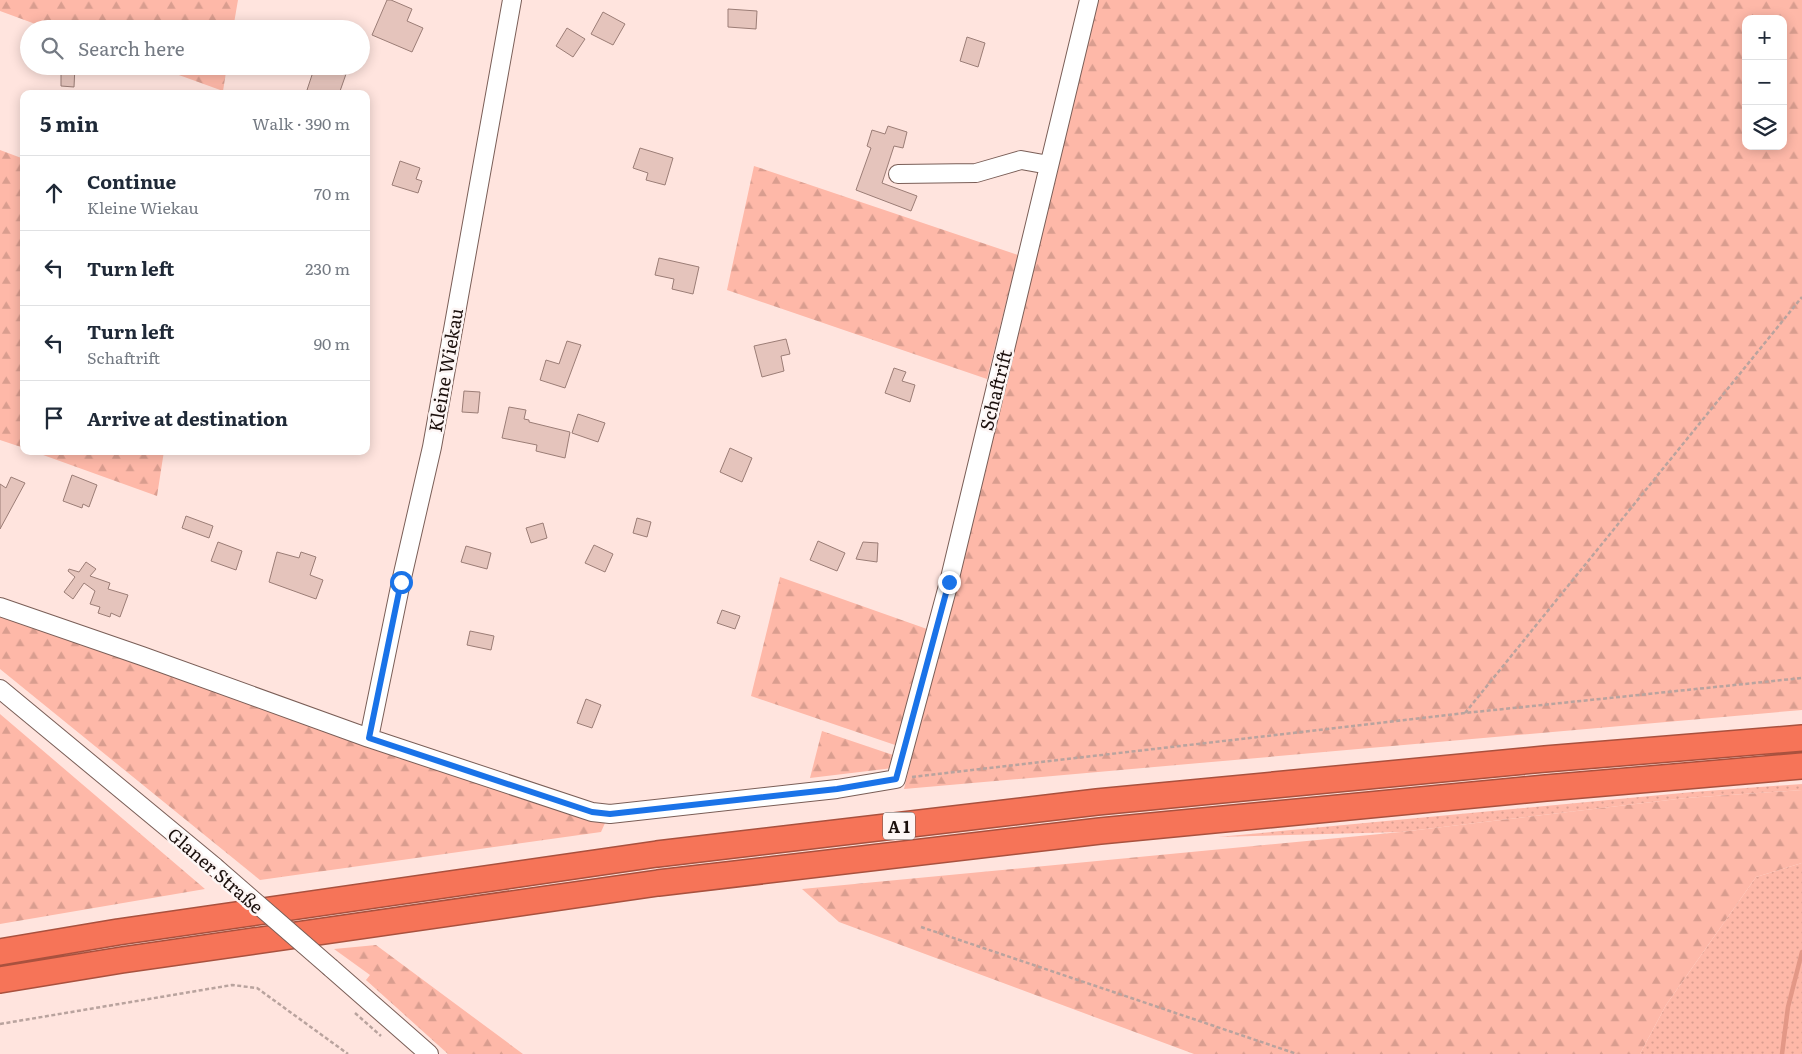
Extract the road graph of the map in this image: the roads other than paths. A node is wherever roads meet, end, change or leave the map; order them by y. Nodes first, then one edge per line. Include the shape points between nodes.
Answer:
1 (512, 0) edge
2 (1089, 0) edge
3 (1049, 165) junction
4 (898, 174) dead end
5 (0, 607) edge
6 (0, 689) edge
7 (369, 738) junction
8 (1802, 738) edge
9 (1802, 766) edge
10 (0, 952) edge
11 (0, 980) edge
12 (429, 1054) edge

1 - 7 street, Kleine Wiekau via 432,447
2 - 3 street, Schaftrift
3 - 4 street via 1021,160 976,172
3 - 7 street, Schaftrift via 949,582 896,779 837,789 610,814 592,812
5 - 7 street
6 - 12 street, Glaner Straße, bridge via 215,867
8 - 10 highway, A 1 via 1097,802 667,853
9 - 11 highway, A 1 via 1100,830 658,883

